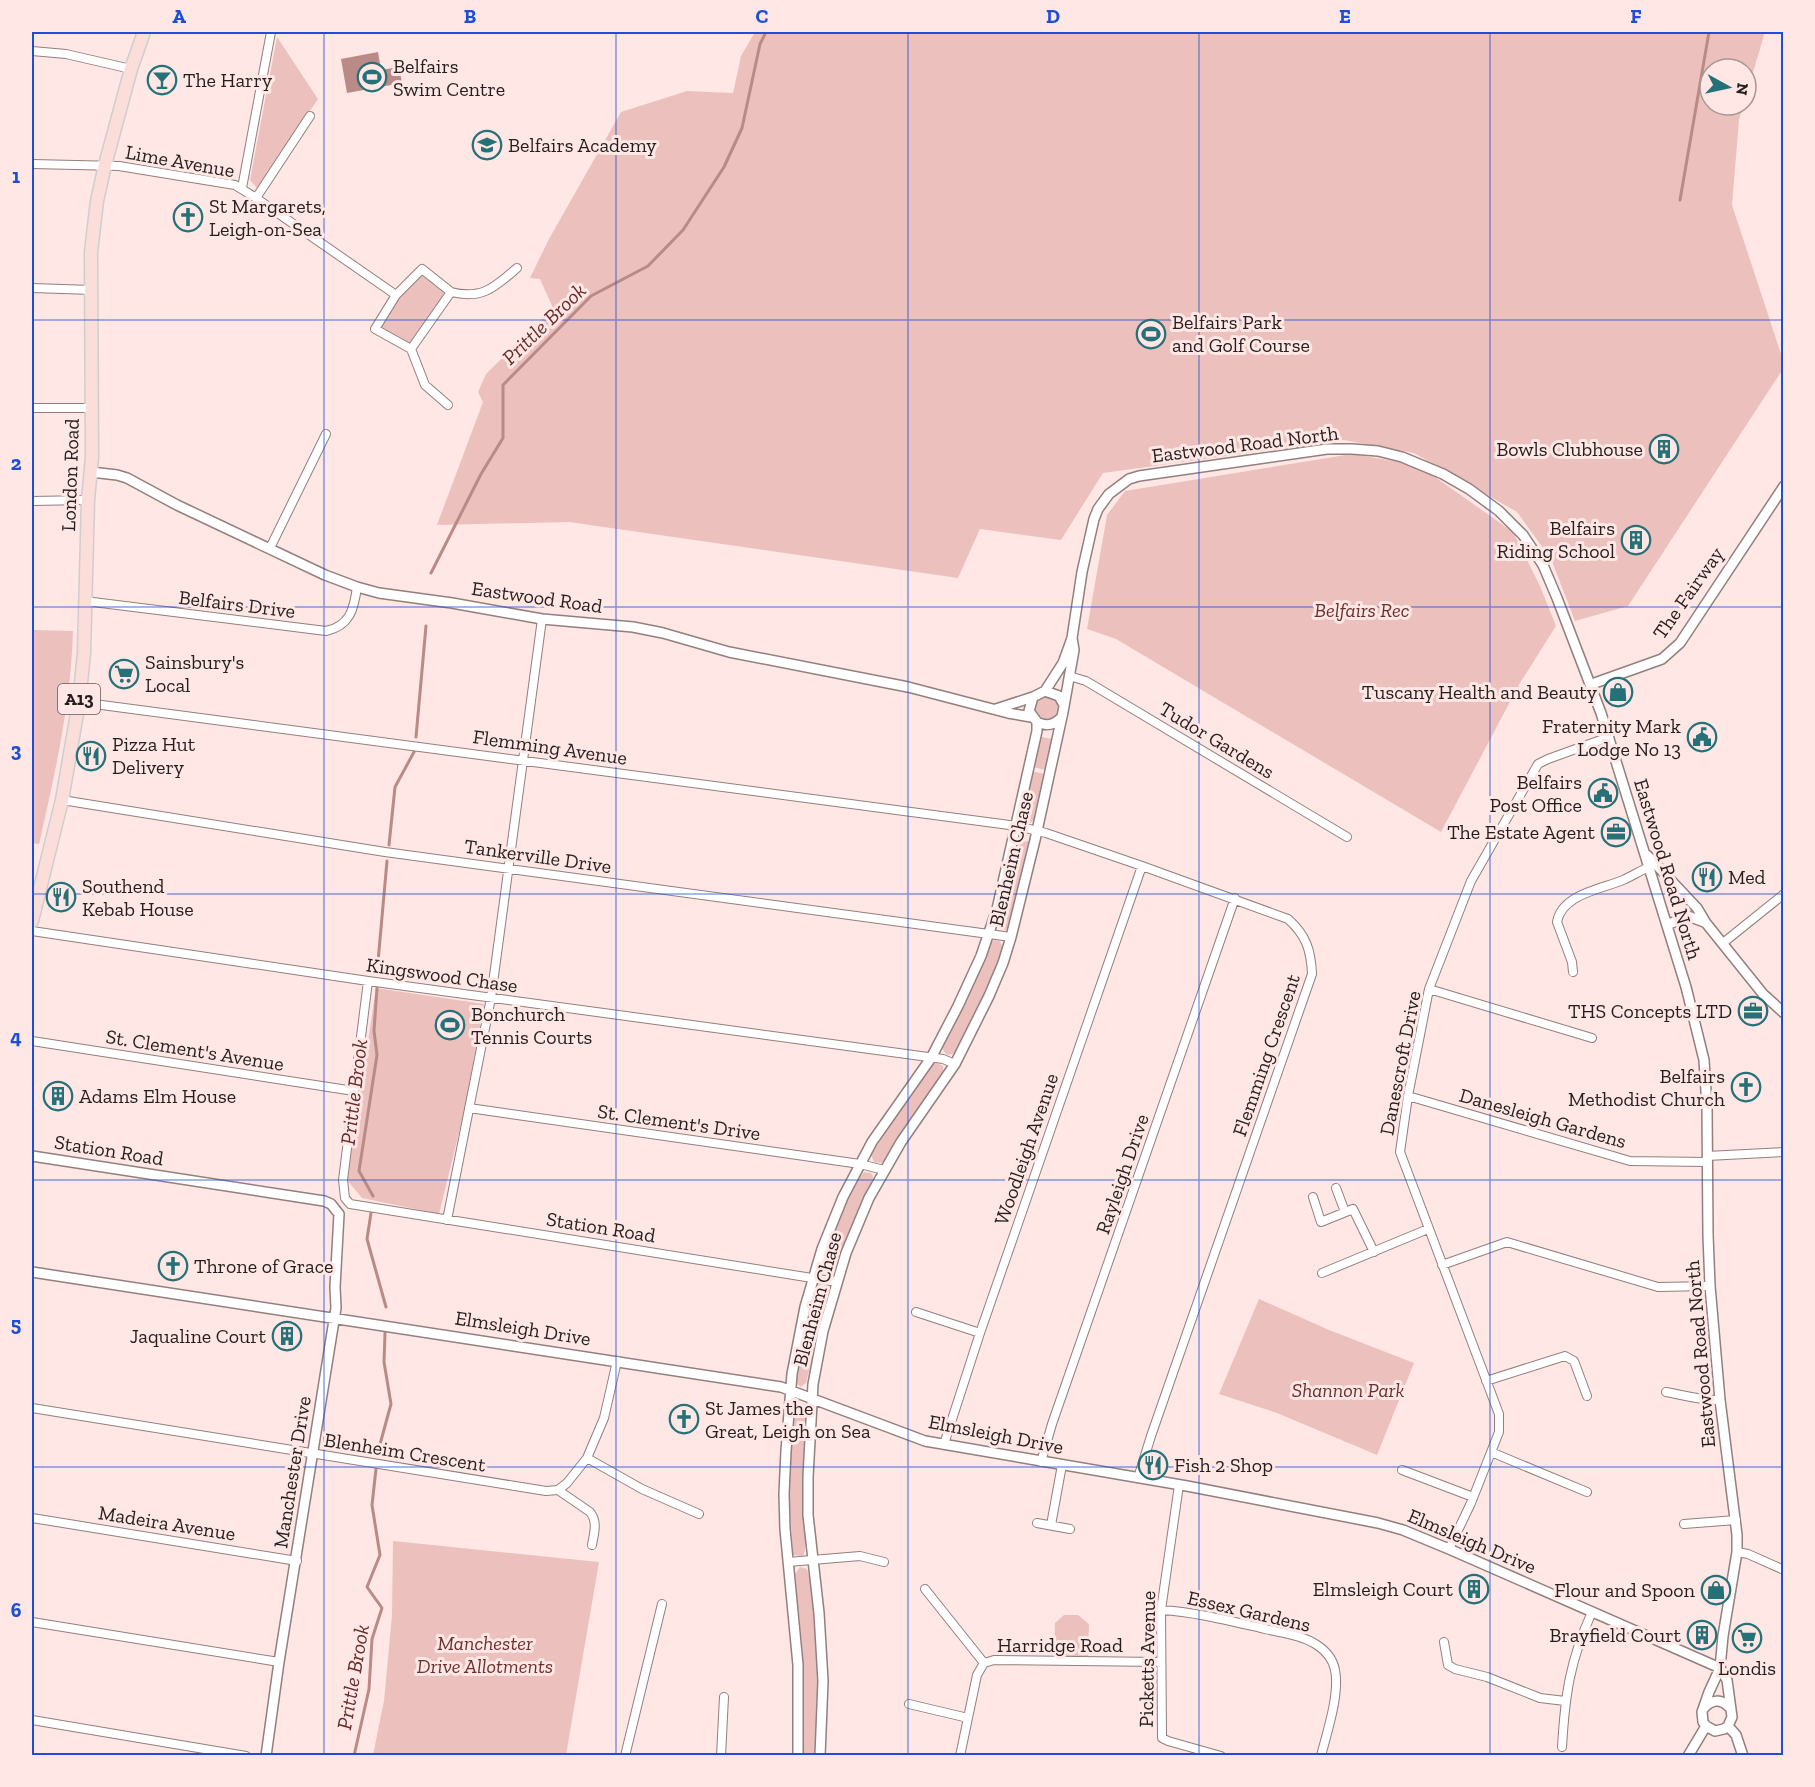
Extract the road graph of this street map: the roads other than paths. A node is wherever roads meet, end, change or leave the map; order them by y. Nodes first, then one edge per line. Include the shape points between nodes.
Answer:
1 (144, 32) edge
2 (271, 32) edge
3 (32, 51) edge
4 (130, 69) junction
5 (310, 116) dead end
6 (32, 164) edge
7 (105, 165) junction
8 (242, 189) junction
9 (256, 198) junction
10 (517, 268) dead end
11 (32, 288) edge
12 (92, 290) junction
13 (451, 292) junction
14 (396, 295) junction
15 (411, 349) junction
16 (448, 405) dead end
17 (32, 408) edge
18 (92, 408) junction
19 (326, 434) dead end
20 (92, 472) junction
21 (1784, 486) edge
22 (88, 500) junction
23 (32, 501) edge
24 (270, 548) junction
25 (357, 587) junction
26 (85, 601) junction
27 (542, 619) junction
28 (1072, 638) junction
29 (1069, 676) junction
30 (1592, 684) junction
31 (1045, 691) junction
32 (1033, 697) junction
33 (79, 702) junction
34 (1064, 706) junction
35 (996, 709) junction
36 (1062, 717) junction
37 (1034, 719) junction
38 (1609, 737) junction
39 (523, 760) junction
40 (62, 800) junction
41 (1017, 826) junction
42 (1037, 830) junction
43 (1347, 837) dead end
44 (1643, 851) junction
45 (1143, 866) junction
46 (1649, 867) junction
47 (509, 868) junction
48 (1671, 881) junction
49 (1656, 889) junction
50 (1782, 897) edge
51 (1235, 898) junction
52 (1690, 901) junction
53 (1688, 916) junction
54 (32, 921) edge
55 (1706, 923) junction
56 (1667, 925) junction
57 (32, 931) edge
58 (989, 934) junction
59 (1011, 937) junction
60 (1723, 943) junction
61 (1572, 972) dead end
62 (368, 981) junction
63 (1430, 989) junction
64 (491, 998) junction
65 (1784, 1013) edge
66 (1592, 1038) dead end
67 (32, 1041) edge
68 (931, 1058) junction
69 (955, 1064) junction
70 (354, 1091) junction
71 (1408, 1096) junction
72 (469, 1108) junction
73 (1784, 1152) edge
74 (32, 1156) edge
75 (1707, 1159) junction
76 (860, 1164) junction
77 (884, 1170) junction
78 (1336, 1188) dead end
79 (1313, 1197) dead end
80 (324, 1201) joint
81 (1346, 1212) junction
82 (447, 1220) junction
83 (1428, 1229) junction
84 (1374, 1252) junction
85 (1442, 1264) junction
86 (32, 1272) edge
87 (1323, 1273) dead end
88 (813, 1279) junction
89 (837, 1282) junction
90 (1710, 1286) junction
91 (916, 1312) dead end
92 (333, 1317) junction
93 (980, 1333) junction
94 (617, 1361) junction
95 (1486, 1381) junction
96 (791, 1390) junction
97 (1666, 1392) dead end
98 (1587, 1396) dead end
99 (812, 1398) junction
100 (1720, 1400) junction
101 (32, 1408) edge
102 (944, 1444) junction
103 (1491, 1452) junction
104 (312, 1453) junction
105 (587, 1458) junction
106 (1041, 1462) junction
107 (1062, 1465) junction
108 (1402, 1470) dead end
109 (1138, 1478) junction
110 (1179, 1485) junction
111 (558, 1490) junction
112 (1587, 1492) dead end
113 (1473, 1497) junction
114 (699, 1514) dead end
115 (32, 1518) edge
116 (1736, 1520) junction
117 (1037, 1523) dead end
118 (1684, 1524) dead end
119 (1051, 1525) junction
120 (1070, 1528) dead end
121 (592, 1545) dead end
122 (1449, 1549) junction
123 (1737, 1552) junction
124 (812, 1560) junction
125 (297, 1561) junction
126 (788, 1562) junction
127 (884, 1562) dead end
128 (1784, 1570) edge
129 (925, 1589) dead end
130 (662, 1604) dead end
131 (1161, 1610) junction
132 (1592, 1612) junction
133 (32, 1622) edge
134 (1444, 1642) dead end
135 (279, 1662) junction
136 (1161, 1662) junction
137 (984, 1663) junction
138 (1720, 1668) junction
139 (724, 1697) dead end
140 (1564, 1701) junction
141 (909, 1704) dead end
142 (1729, 1707) junction
143 (1704, 1708) junction
144 (968, 1718) junction
145 (32, 1720) edge
146 (1706, 1726) junction
147 (1728, 1726) junction
148 (1562, 1747) dead end
149 (246, 1755) edge
150 (266, 1755) edge
151 (625, 1755) edge
152 (721, 1755) edge
153 (798, 1755) edge
154 (820, 1755) edge
155 (960, 1755) edge
156 (1221, 1755) edge
157 (1321, 1755) edge
158 (1688, 1755) edge
159 (1743, 1755) edge

1 - 4 main road, London Road / A13
2 - 8 street
3 - 4 street via 66,54
4 - 7 main road, London Road / A13
5 - 9 street
6 - 7 street, Lime Avenue
7 - 8 street, Lime Avenue
7 - 12 main road, London Road / A13 via 91,252
8 - 9 street, Lime Avenue
9 - 14 street, Lime Avenue
10 - 13 street via 494,288 466,296
11 - 12 street
12 - 18 main road, London Road / A13
13 - 14 street via 422,269
13 - 15 street
14 - 15 street via 375,328
15 - 16 street via 425,386
17 - 18 street
18 - 20 main road, London Road / A13
19 - 24 street
20 - 22 main road, London Road / A13
20 - 24 street, Eastwood Road via 127,478
21 - 30 street, The Fairway via 1680,643 1662,659
22 - 23 street
22 - 26 main road, London Road / A13
24 - 25 street, Eastwood Road
25 - 26 street, Belfairs Drive via 355,607 347,621 326,631
25 - 27 street, Eastwood Road
26 - 33 main road, London Road / A13
27 - 35 street, Eastwood Road via 633,627 729,652 908,687
27 - 39 street
28 - 29 street
28 - 30 street, Eastwood Road North via 1094,519 1109,494 1129,479 1327,449 1378,451 1443,474 1469,489 1523,535 1543,565
28 - 31 street via 1063,663
29 - 34 street
29 - 43 street, Tudor Gardens via 1086,681
30 - 38 street, Eastwood Road North
31 - 32 street
31 - 34 street via 1059,696
32 - 35 street
32 - 37 street via 1029,711
33 - 39 street, Flemming Avenue
33 - 40 main road, London Road / A13
34 - 36 street
35 - 37 street, Eastwood Road
36 - 37 street via 1049,725
36 - 42 street, Blenheim Chase
37 - 41 street, Blenheim Chase via 1037,731
38 - 44 street, Eastwood Road North
38 - 63 street, Danescroft Drive via 1538,764 1471,881
39 - 41 street, Flemming Avenue
39 - 47 street
40 - 47 street, Tankerville Drive
40 - 54 main road, London Road / A13
41 - 42 street, Flemming Crescent
41 - 58 street, Blenheim Chase
42 - 45 street, Flemming Crescent
42 - 59 street, Blenheim Chase
44 - 46 street, Eastwood Road North
44 - 48 street
45 - 51 street, Flemming Crescent
45 - 93 street, Woodleigh Avenue
46 - 49 street, Eastwood Road North
46 - 61 street via 1587,891 1558,916
47 - 58 street, Tankerville Drive
47 - 64 street
48 - 49 street
48 - 52 street
49 - 56 street, Eastwood Road North
50 - 60 street
51 - 106 street, Rayleigh Drive
51 - 109 street, Flemming Crescent via 1288,919 1300,930 1308,944 1312,974
52 - 53 street
52 - 55 street
53 - 55 street
53 - 56 street
55 - 60 street
56 - 75 street, Eastwood Road North via 1704,1060
57 - 62 street, Kingswood Chase
58 - 59 street, Tankerville Drive
58 - 68 street, Blenheim Chase
59 - 69 street, Blenheim Chase via 989,996
60 - 65 street via 1763,994
62 - 64 street, Kingswood Chase
62 - 70 street
63 - 66 street
63 - 71 street, Danescroft Drive
64 - 68 street, Kingswood Chase
64 - 72 street
67 - 70 street, St. Clement's Avenue
68 - 69 street, Kingswood Chase
68 - 76 street, Blenheim Chase
69 - 77 street, Blenheim Chase
70 - 82 street, Station Road via 345,1198 350,1204
71 - 75 street, Danesleigh Gardens via 1630,1161
71 - 83 street, Danescroft Drive via 1400,1152
72 - 76 street, St. Clement's Drive
72 - 82 street
73 - 75 street, Danesleigh Gardens
74 - 80 street, Station Road
75 - 90 street, Eastwood Road North
76 - 77 street, St. Clement's Drive
76 - 88 street, Blenheim Chase via 833,1221
77 - 89 street, Blenheim Chase via 856,1227
78 - 81 street
79 - 81 street via 1321,1222
80 - 92 street, Manchester Drive via 339,1214
81 - 84 street via 1353,1209
82 - 88 street, Station Road
83 - 84 street
83 - 85 street, Danescroft Drive
84 - 87 street
85 - 90 street via 1506,1242 1658,1287
85 - 95 street, Danescroft Drive
86 - 92 street, Elmsleigh Drive
88 - 89 street, Station Road
88 - 96 street, Blenheim Chase via 797,1342
89 - 99 street, Blenheim Chase
90 - 100 street, Eastwood Road North
91 - 93 street
92 - 94 street, Elmsleigh Drive
92 - 104 street, Manchester Drive
93 - 102 street, Woodleigh Avenue
94 - 96 street, Elmsleigh Drive
94 - 105 street via 604,1418
95 - 98 street via 1565,1356 1574,1361
95 - 103 street, Danescroft Drive via 1499,1414
96 - 99 street, Elmsleigh Drive
96 - 126 street, Blenheim Chase via 784,1494
97 - 100 street
99 - 102 street, Elmsleigh Drive via 925,1441
99 - 124 street, Blenheim Chase via 808,1477
100 - 116 street, Eastwood Road North
101 - 104 street, Blenheim Crescent
102 - 106 street, Elmsleigh Drive
103 - 112 street
103 - 113 street, Danescroft Drive
104 - 111 street, Blenheim Crescent
104 - 125 street, Manchester Drive
105 - 111 street
105 - 114 street via 642,1489
106 - 107 street, Elmsleigh Drive
107 - 109 street, Elmsleigh Drive
107 - 119 street
108 - 113 street
109 - 110 street, Elmsleigh Drive
110 - 122 street, Elmsleigh Drive via 1378,1523
110 - 131 street, Picketts Avenue
111 - 121 street via 594,1517
113 - 122 street, Danescroft Drive
115 - 125 street, Madeira Avenue
116 - 118 street
116 - 123 street, Eastwood Road North
117 - 119 street
119 - 120 street
122 - 132 street, Elmsleigh Drive
123 - 128 street
123 - 138 street, Eastwood Road North
124 - 126 street
124 - 127 street via 860,1556
124 - 154 street, Blenheim Chase via 824,1681
125 - 135 street, Manchester Drive
126 - 153 street, Blenheim Chase via 798,1665
129 - 137 street
130 - 151 street
131 - 136 street, Picketts Avenue
131 - 157 street, Essex Gardens via 1202,1614 1298,1637 1324,1649 1335,1670 1336,1685
132 - 138 street, Elmsleigh Drive
132 - 140 street via 1576,1650
133 - 135 street
134 - 140 street via 1448,1665 1455,1669 1540,1698
135 - 150 street, Manchester Drive
136 - 137 street, Harridge Road
136 - 156 street, Picketts Avenue via 1162,1738
137 - 144 street, Harridge Road via 977,1675
138 - 142 street, Eastwood Road North via 1727,1680
138 - 143 street, Eastwood Road North
139 - 152 street
140 - 148 street
141 - 144 street
142 - 143 street via 1716,1701
142 - 147 street via 1732,1717
143 - 146 street
144 - 155 street, Harridge Road
145 - 149 street
146 - 147 street via 1720,1731
146 - 158 street
147 - 159 street via 1736,1734

